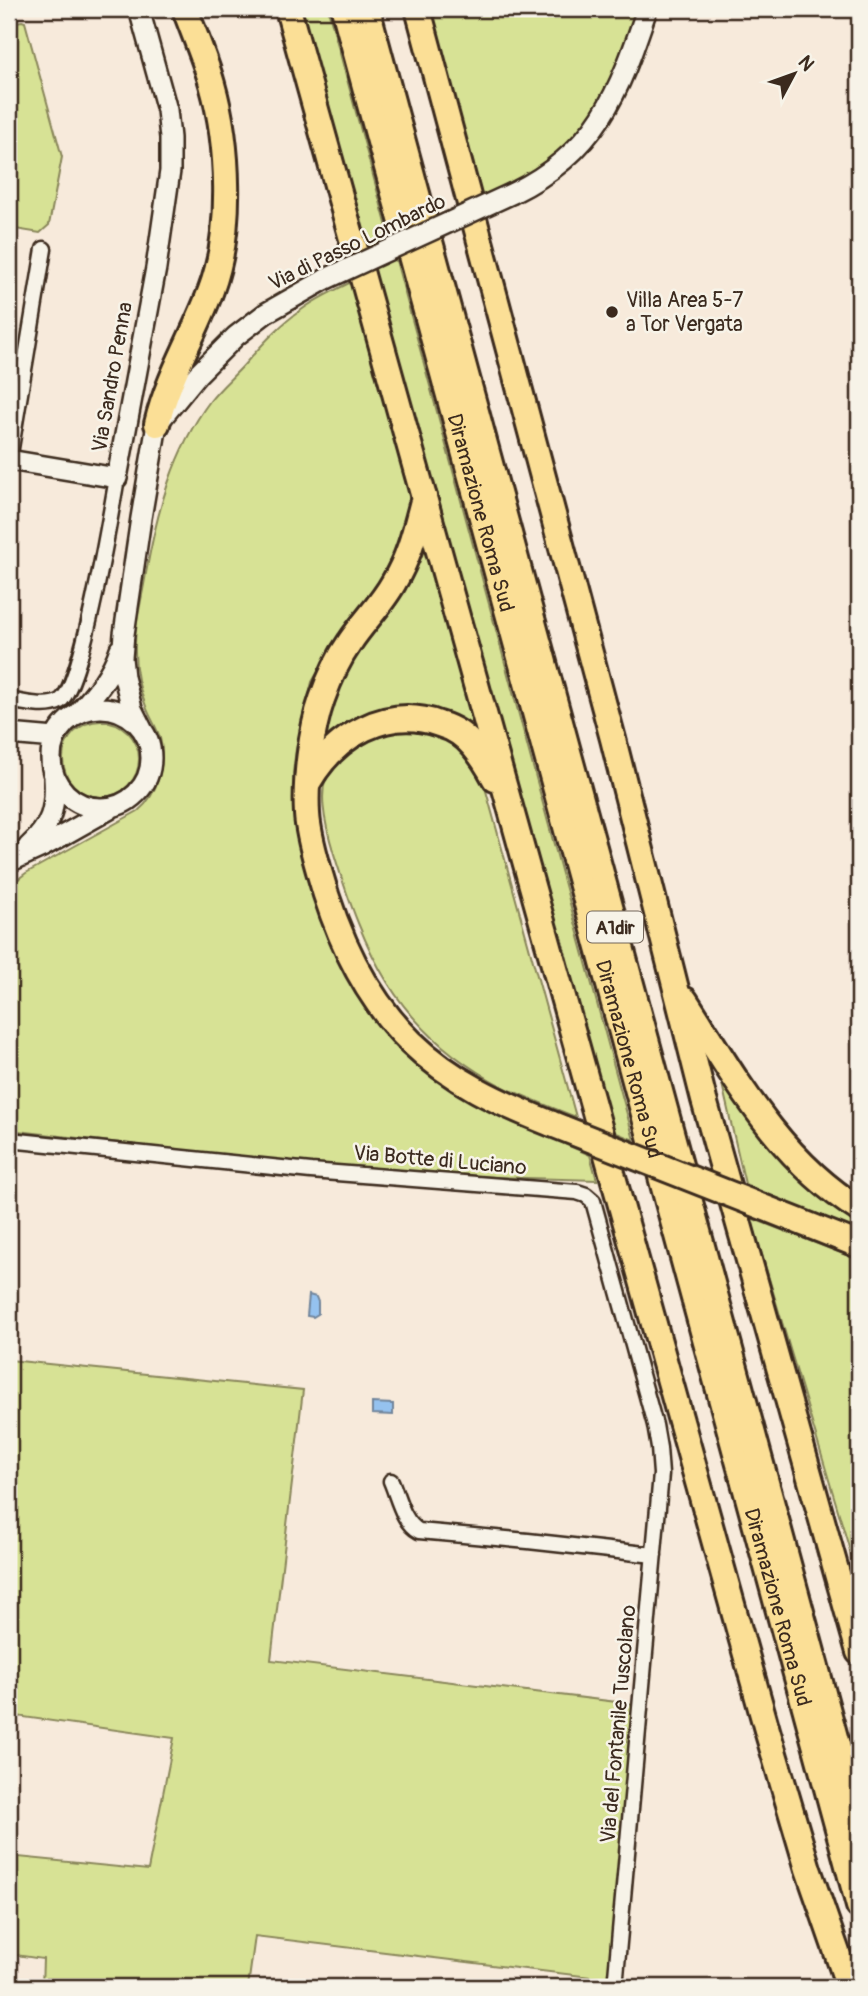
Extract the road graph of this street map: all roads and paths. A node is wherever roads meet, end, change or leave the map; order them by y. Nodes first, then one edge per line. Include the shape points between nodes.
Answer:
1 (139, 9) edge
2 (185, 9) edge
3 (288, 9) edge
4 (344, 9) edge
5 (367, 9) edge
6 (419, 9) edge
7 (647, 9) edge
8 (44, 249) dead end
9 (157, 424) junction
10 (9, 461) edge
11 (117, 478) junction
12 (424, 497) junction
13 (124, 634) junction
14 (12, 701) dead end
15 (76, 714) junction
16 (143, 731) junction
17 (9, 734) edge
18 (55, 737) junction
19 (54, 777) junction
20 (309, 782) junction
21 (115, 807) junction
22 (514, 821) junction
23 (9, 862) edge
24 (675, 984) junction
25 (9, 1140) edge
26 (859, 1209) edge
27 (859, 1245) edge
28 (660, 1465) joint
29 (391, 1481) dead end
30 (654, 1555) junction
31 (859, 1652) edge
32 (859, 1826) edge
33 (859, 1906) edge
34 (614, 1987) edge
35 (849, 1987) edge

1 - 11 street, Via Sandro Penna via 167,110 170,179
2 - 9 highway via 212,84 224,140 223,240 212,286 169,384
3 - 12 highway
4 - 33 highway, Diramazione Roma Sud / A1dir
5 - 32 highway, Diramazione Roma Sud / A1dir
6 - 24 highway
7 - 9 street, Via di Passo Lombardo, bridge via 620,83 575,152 513,193 326,279 267,313 198,374
8 - 10 street
9 - 13 street
10 - 11 street
11 - 14 street, Via Sandro Penna via 90,618 69,689 52,704
12 - 20 highway via 401,571 348,644 331,676 316,722
12 - 22 highway
13 - 15 street via 109,673
13 - 16 street via 124,677
15 - 16 street via 100,708 116,711
15 - 18 street
16 - 21 street via 149,747 149,772 142,787
17 - 18 street
18 - 19 street via 50,753
19 - 21 street via 68,797 82,805
19 - 23 street via 55,803 49,822 35,841
20 - 22 highway via 321,761 352,735 384,721 418,718 454,730 470,743 491,772
20 - 27 highway, bridge via 308,822 327,899 350,955 379,1003 411,1041 490,1098
21 - 23 street
22 - 35 highway via 767,1730
24 - 26 highway via 781,1142 825,1185
24 - 31 highway
25 - 28 street, Via Botte di Luciano via 586,1195 596,1206 655,1425
28 - 30 street, Via del Fontanile Tuscolano
29 - 30 street via 414,1530
30 - 34 street, Via del Fontanile Tuscolano

